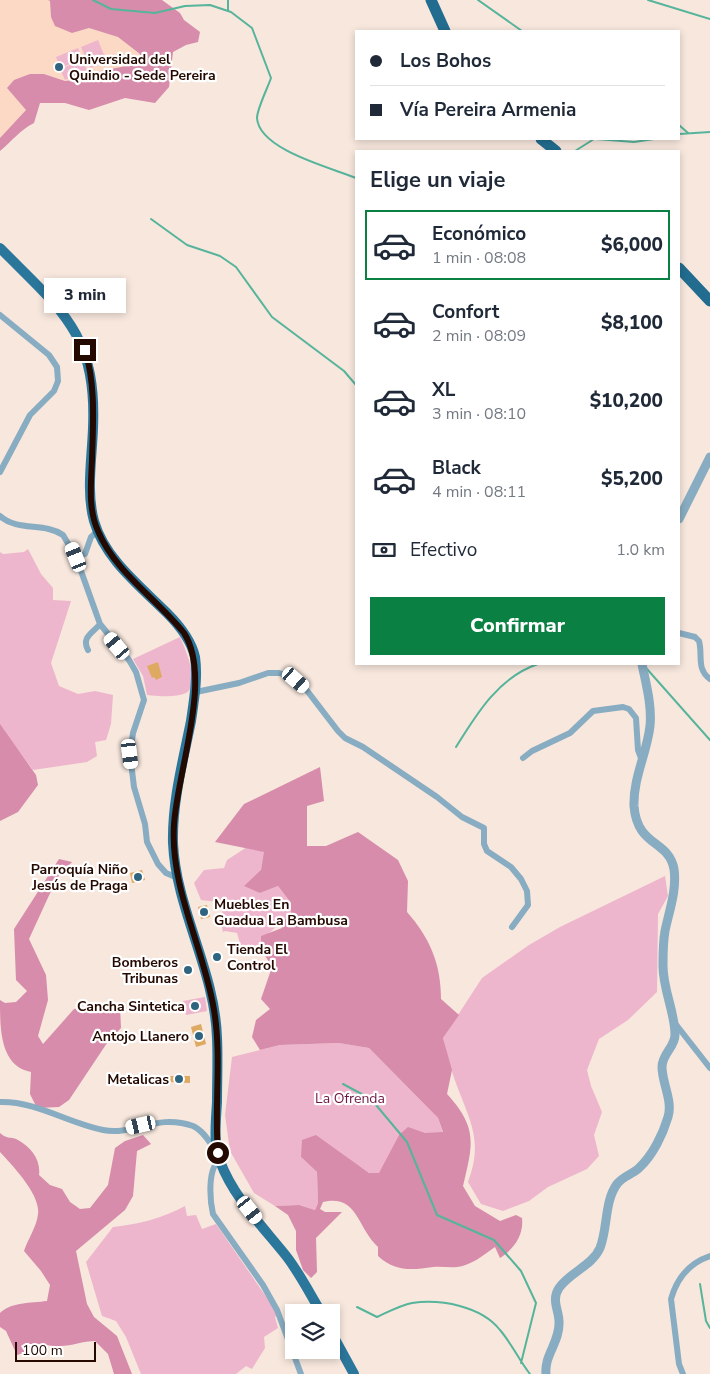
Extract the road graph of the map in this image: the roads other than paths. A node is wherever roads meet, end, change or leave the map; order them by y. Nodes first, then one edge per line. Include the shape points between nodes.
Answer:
1 (432, 0) edge
2 (445, 30) edge
3 (542, 140) edge
4 (555, 150) edge
5 (0, 248) edge
6 (680, 269) edge
7 (710, 301) edge
8 (0, 315) edge
9 (710, 457) edge
10 (0, 472) edge
11 (0, 516) edge
12 (680, 517) edge
13 (98, 531) junction
14 (76, 557) junction
15 (100, 624) junction
16 (680, 633) edge
17 (88, 650) dead end
18 (642, 665) edge
19 (710, 678) edge
20 (196, 692) junction
21 (523, 758) dead end
22 (642, 761) junction
23 (178, 878) junction
24 (512, 927) dead end
25 (674, 1022) junction
26 (710, 1068) edge
27 (0, 1102) edge
28 (219, 1157) junction
29 (710, 1256) edge
30 (316, 1304) edge
31 (340, 1348) edge
32 (301, 1374) edge
33 (354, 1374) edge
34 (546, 1374) edge
35 (683, 1374) edge

1 - 2 highway
3 - 4 highway
5 - 13 main road via 65,316 85,350 93,390 91,498
6 - 7 highway
8 - 10 street via 49,355 57,367 58,381 54,390 30,415
9 - 12 street
11 - 14 street via 6,522 20,526 59,532
13 - 14 street via 91,537 83,556
13 - 20 main road via 118,563 172,618 191,643
14 - 15 street
15 - 17 street via 86,637
15 - 23 street via 136,672 144,700 130,754 134,787 147,842 162,869
16 - 19 street via 699,641 700,662
18 - 22 street via 650,726
20 - 23 main road via 174,816 173,845
20 - 24 street via 268,673 279,673 296,680 345,738 363,747 462,817 484,828 487,851 512,867 527,891 528,905
21 - 22 street via 570,733 594,711 623,707 636,718
22 - 25 street via 635,785 637,819 647,838 667,852 674,870 663,967
23 - 28 main road via 215,1011
25 - 26 street
25 - 34 street via 675,1039 663,1058 662,1067 670,1104 669,1116 653,1151 639,1168 618,1184 612,1195 597,1255 555,1295 559,1322 557,1341 545,1368
27 - 28 street via 24,1104 104,1130 166,1121 187,1124 202,1132
28 - 30 main road via 240,1197 294,1267
28 - 32 street via 212,1180 214,1214 277,1310
29 - 35 street via 692,1264 678,1282 671,1299
31 - 33 main road

